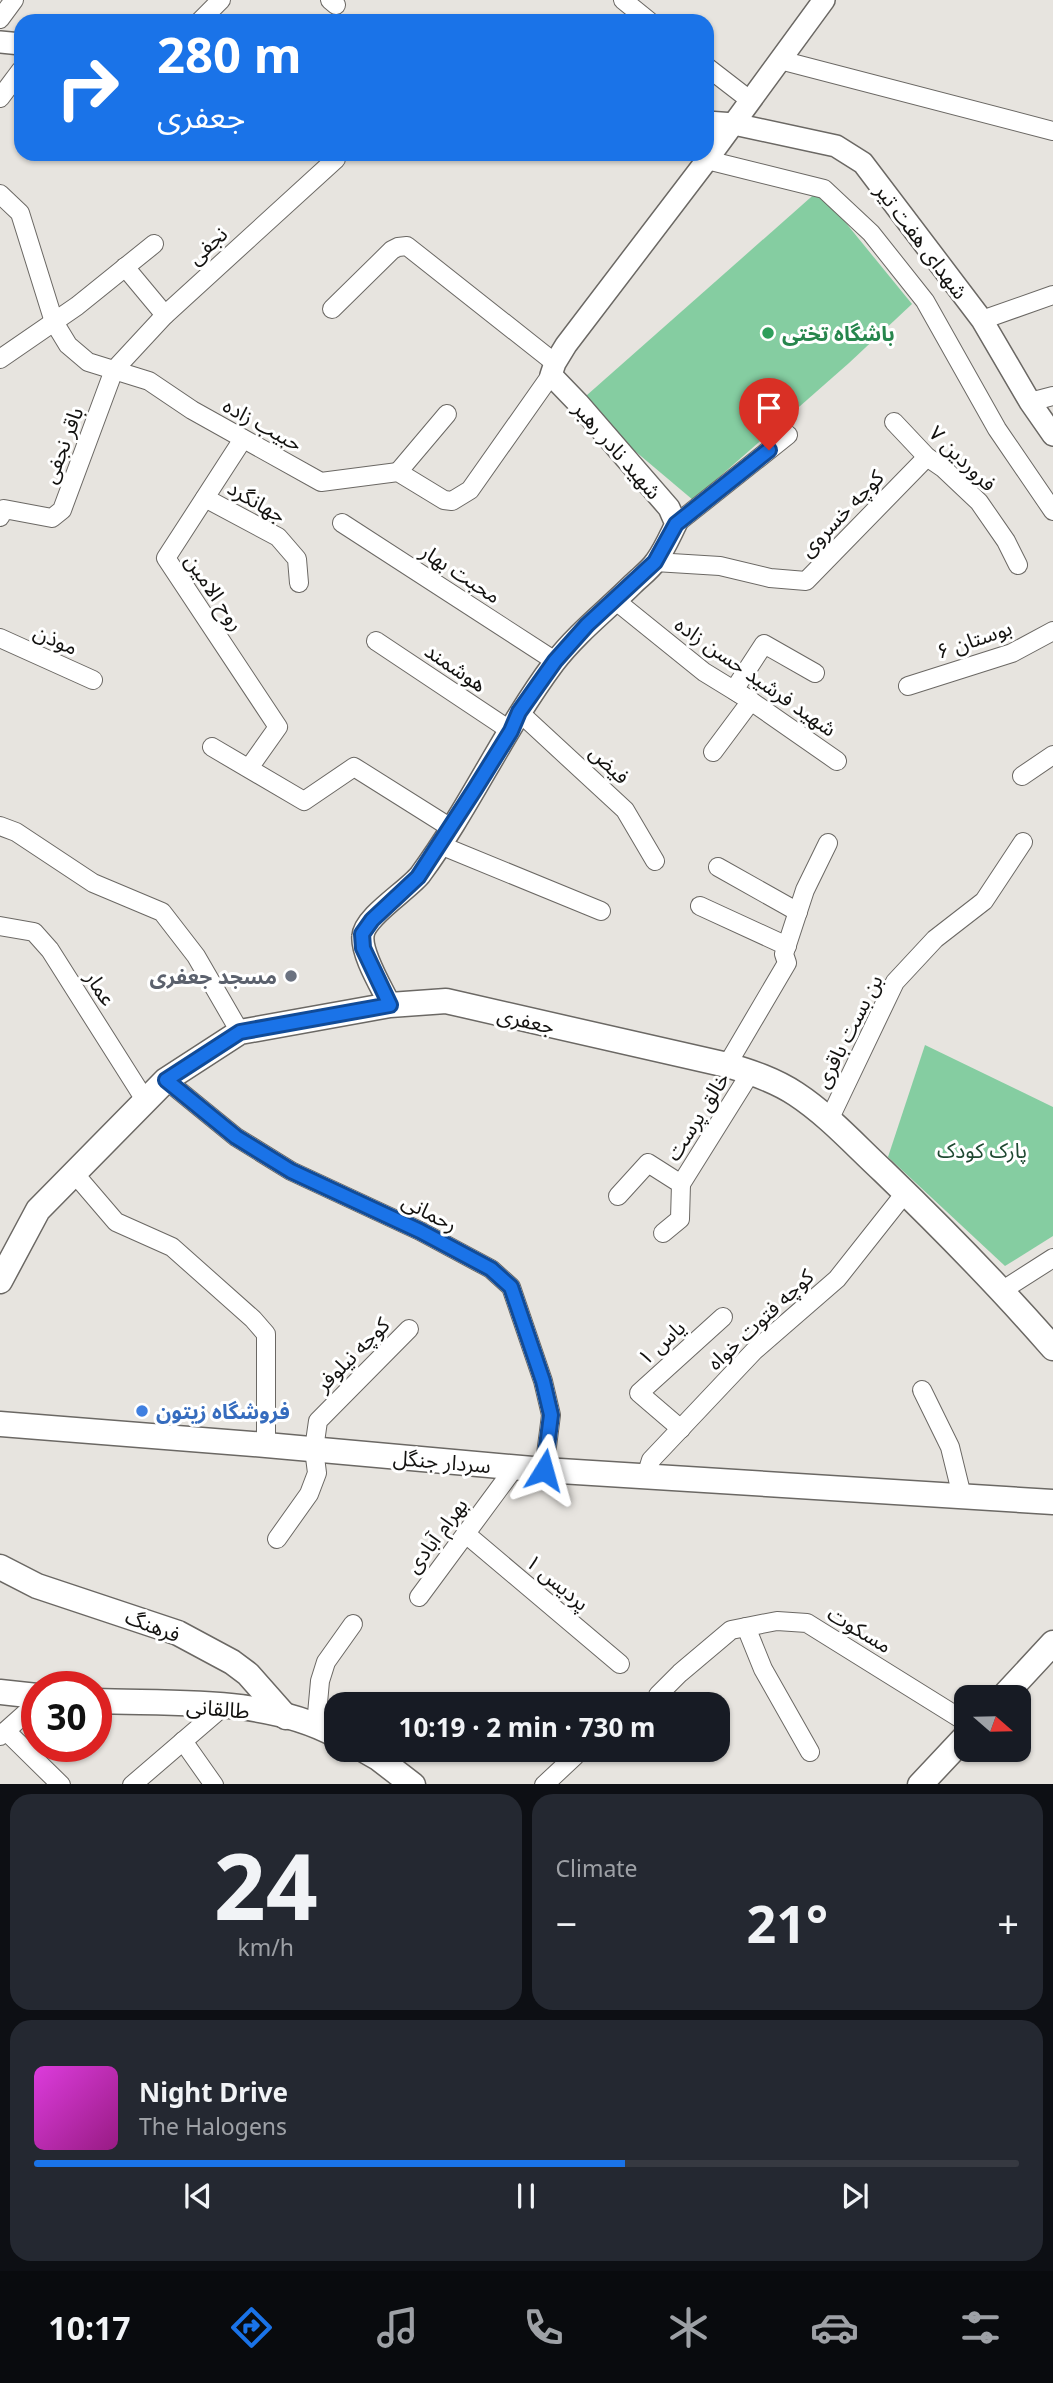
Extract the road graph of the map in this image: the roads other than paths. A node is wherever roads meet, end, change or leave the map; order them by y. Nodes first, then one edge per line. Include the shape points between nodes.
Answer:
1 (14, 0) edge
2 (221, 0) edge
3 (622, 0) edge
4 (824, 0) edge
5 (207, 14) edge
6 (640, 14) edge
7 (0, 19) edge
8 (780, 60) junction
9 (714, 72) edge
10 (14, 79) edge
11 (0, 98) edge
12 (751, 101) junction
13 (714, 123) edge
14 (733, 124) junction
15 (1053, 131) edge
16 (714, 150) edge
17 (334, 161) edge
18 (706, 161) edge
19 (711, 161) edge
20 (0, 194) edge
21 (154, 244) dead end
22 (125, 267) junction
23 (1053, 295) edge
24 (332, 309) dead end
25 (165, 315) junction
26 (982, 320) junction
27 (54, 322) junction
28 (0, 359) edge
29 (553, 369) junction
30 (114, 370) junction
31 (1053, 396) edge
32 (1030, 402) junction
33 (447, 414) dead end
34 (894, 422) dead end
35 (1053, 435) edge
36 (788, 436) dead end
37 (243, 439) junction
38 (927, 457) junction
39 (398, 472) junction
40 (205, 498) junction
41 (1, 511) edge
42 (1053, 511) edge
43 (342, 523) dead end
44 (676, 524) junction
45 (655, 562) junction
46 (1018, 565) dead end
47 (299, 583) dead end
48 (616, 601) junction
49 (1053, 631) edge
50 (0, 638) edge
51 (376, 641) dead end
52 (555, 661) junction
53 (815, 673) dead end
54 (93, 680) dead end
55 (908, 685) dead end
56 (734, 690) junction
57 (751, 701) junction
58 (515, 721) junction
59 (212, 747) dead end
60 (713, 752) dead end
61 (1053, 755) edge
62 (837, 761) dead end
63 (249, 768) junction
64 (1022, 776) dead end
65 (0, 827) edge
66 (445, 837) junction
67 (1023, 842) dead end
68 (828, 843) dead end
69 (654, 861) dead end
70 (718, 867) dead end
71 (700, 906) dead end
72 (601, 911) dead end
73 (797, 912) junction
74 (0, 926) edge
75 (787, 946) junction
76 (390, 1005) junction
77 (240, 1032) junction
78 (739, 1069) junction
79 (166, 1080) junction
80 (145, 1100) junction
81 (829, 1120) junction
82 (74, 1173) junction
83 (681, 1184) junction
84 (905, 1193) junction
85 (618, 1196) dead end
86 (663, 1233) dead end
87 (1053, 1258) edge
88 (0, 1281) edge
89 (1003, 1290) junction
90 (723, 1317) dead end
91 (409, 1329) dead end
92 (1053, 1348) edge
93 (922, 1390) dead end
94 (0, 1424) edge
95 (681, 1429) junction
96 (266, 1445) junction
97 (314, 1449) junction
98 (516, 1467) junction
99 (544, 1470) junction
100 (646, 1476) junction
101 (962, 1496) junction
102 (1053, 1502) edge
103 (466, 1534) junction
104 (277, 1539) dead end
105 (0, 1567) edge
106 (419, 1597) dead end
107 (353, 1624) dead end
108 (746, 1627) junction
109 (1053, 1643) edge
110 (620, 1664) dead end
111 (1014, 1685) edge
112 (0, 1692) edge
113 (324, 1692) edge
114 (661, 1692) edge
115 (21, 1694) edge
116 (112, 1703) edge
117 (223, 1706) junction
118 (954, 1715) edge
119 (21, 1717) edge
120 (286, 1717) junction
121 (324, 1729) edge
122 (3, 1733) edge
123 (183, 1741) junction
124 (954, 1749) edge
125 (810, 1752) dead end
126 (383, 1762) edge
127 (568, 1762) edge
128 (61, 1784) edge
129 (132, 1784) edge
130 (214, 1784) edge
131 (413, 1784) edge
132 (544, 1784) edge
133 (920, 1784) edge

1 - 7 street
2 - 5 street
3 - 6 street
4 - 8 street
8 - 12 street
8 - 15 street
9 - 12 street
10 - 11 street
12 - 14 street
13 - 14 street, شهدای هفت تیر
14 - 16 street
14 - 26 street, شهدای هفت تیر via 836,146 863,163
17 - 25 street, نجفی
18 - 29 street via 566,345
19 - 42 street via 824,189 871,233 925,301 996,429
20 - 27 street, حبیب زاده via 20,213
21 - 22 street
22 - 25 street
22 - 27 street
23 - 26 street
24 - 29 street via 391,250 407,246
25 - 30 street, نجفی
26 - 32 street, شهدای هفت تیر
27 - 28 street
27 - 30 street, حبیب زاده via 68,345 88,362
29 - 39 street via 470,490 452,501
29 - 44 street, شهید نادر رهبر via 668,508
30 - 37 street, حبیب زاده via 149,381
30 - 41 street, باقر نجفی via 62,510 52,518
31 - 32 street
32 - 35 street, شهدای هفت تیر
33 - 39 street
34 - 38 street, فروردین ۷
36 - 44 street
37 - 39 street, حبیب زاده via 321,482
37 - 40 street, روح الامین
38 - 45 street, کوچه خسروی via 806,581 720,566
38 - 46 street, فروردین ۷ via 979,502
40 - 47 street, جهانگرد via 278,537 297,559
40 - 63 street, روح الامین via 166,558 278,727
43 - 52 street, محبت بهار
44 - 45 street
45 - 48 street
48 - 52 street
48 - 56 street, شهید فرشید حسن زاده via 704,672
49 - 55 street, بوستان ۶ via 1012,653
50 - 54 street, موذن
51 - 58 street, هوشمند
52 - 58 street
53 - 56 street via 764,645
56 - 57 street, شهید فرشید حسن زاده
57 - 60 street
57 - 62 street, شهید فرشید حسن زاده
58 - 66 street
58 - 69 street, فیض via 625,810
59 - 63 street
61 - 64 street
63 - 66 street via 304,801 354,767
65 - 77 street via 16,832 93,883 162,912 197,956
66 - 72 street
66 - 76 street via 418,877 362,934 363,948
67 - 81 street, بن بست باقری via 984,901 935,939 895,982
68 - 73 street, خالق پرست
70 - 73 street
71 - 75 street
73 - 75 street, خالق پرست
74 - 80 street, عمار via 34,932 42,941
75 - 78 street, خالق پرست via 787,963
76 - 77 main road, جعفری
76 - 78 main road, جعفری via 446,1001
77 - 79 main road, جعفری
78 - 81 main road, جعفری via 795,1093
78 - 83 street, خالق پرست
79 - 80 main road, جعفری
79 - 99 street, رحمانی via 236,1137 291,1171 420,1231 491,1269 511,1287 551,1415
80 - 82 main road, جعفری
81 - 84 main road, جعفری
82 - 88 main road, جعفری via 38,1210
82 - 96 street via 116,1222 172,1247 266,1335
83 - 85 street via 648,1163
83 - 86 street via 680,1219
84 - 89 main road, جعفری
84 - 95 street, کوچه فتوت خواه via 837,1279 754,1351
87 - 89 street
89 - 92 main road, جعفری
90 - 95 street, یاس ۱ via 639,1394
91 - 97 street, کوچه نیلوفر via 318,1421
93 - 101 street via 950,1447
94 - 96 main road, سردار جنگل
95 - 100 street, کوچه فتوت خواه via 651,1461
96 - 97 main road, سردار جنگل
97 - 98 main road, سردار جنگل
97 - 104 street, کوچه نیلوفر via 317,1473 309,1494
98 - 99 main road, سردار جنگل
98 - 103 street, بهرام آبادی
99 - 100 main road, سردار جنگل
100 - 101 main road, سردار جنگل
101 - 102 main road, سردار جنگل
103 - 106 street, بهرام آبادی
103 - 110 street, پردیس ۱
105 - 120 main road, فرهنگ via 37,1586 178,1633 248,1674
107 - 113 street via 327,1662
108 - 114 street, مسکوت via 731,1630
108 - 118 street, مسکوت via 777,1621 807,1623
108 - 125 street via 763,1669
109 - 111 main road
112 - 115 main road
116 - 117 main road, طالقانی
117 - 120 main road, طالقانی
117 - 123 street
119 - 122 street
120 - 121 main road, طالقانی
122 - 128 street
123 - 129 street
123 - 130 street
124 - 133 main road
126 - 131 main road
127 - 132 street

